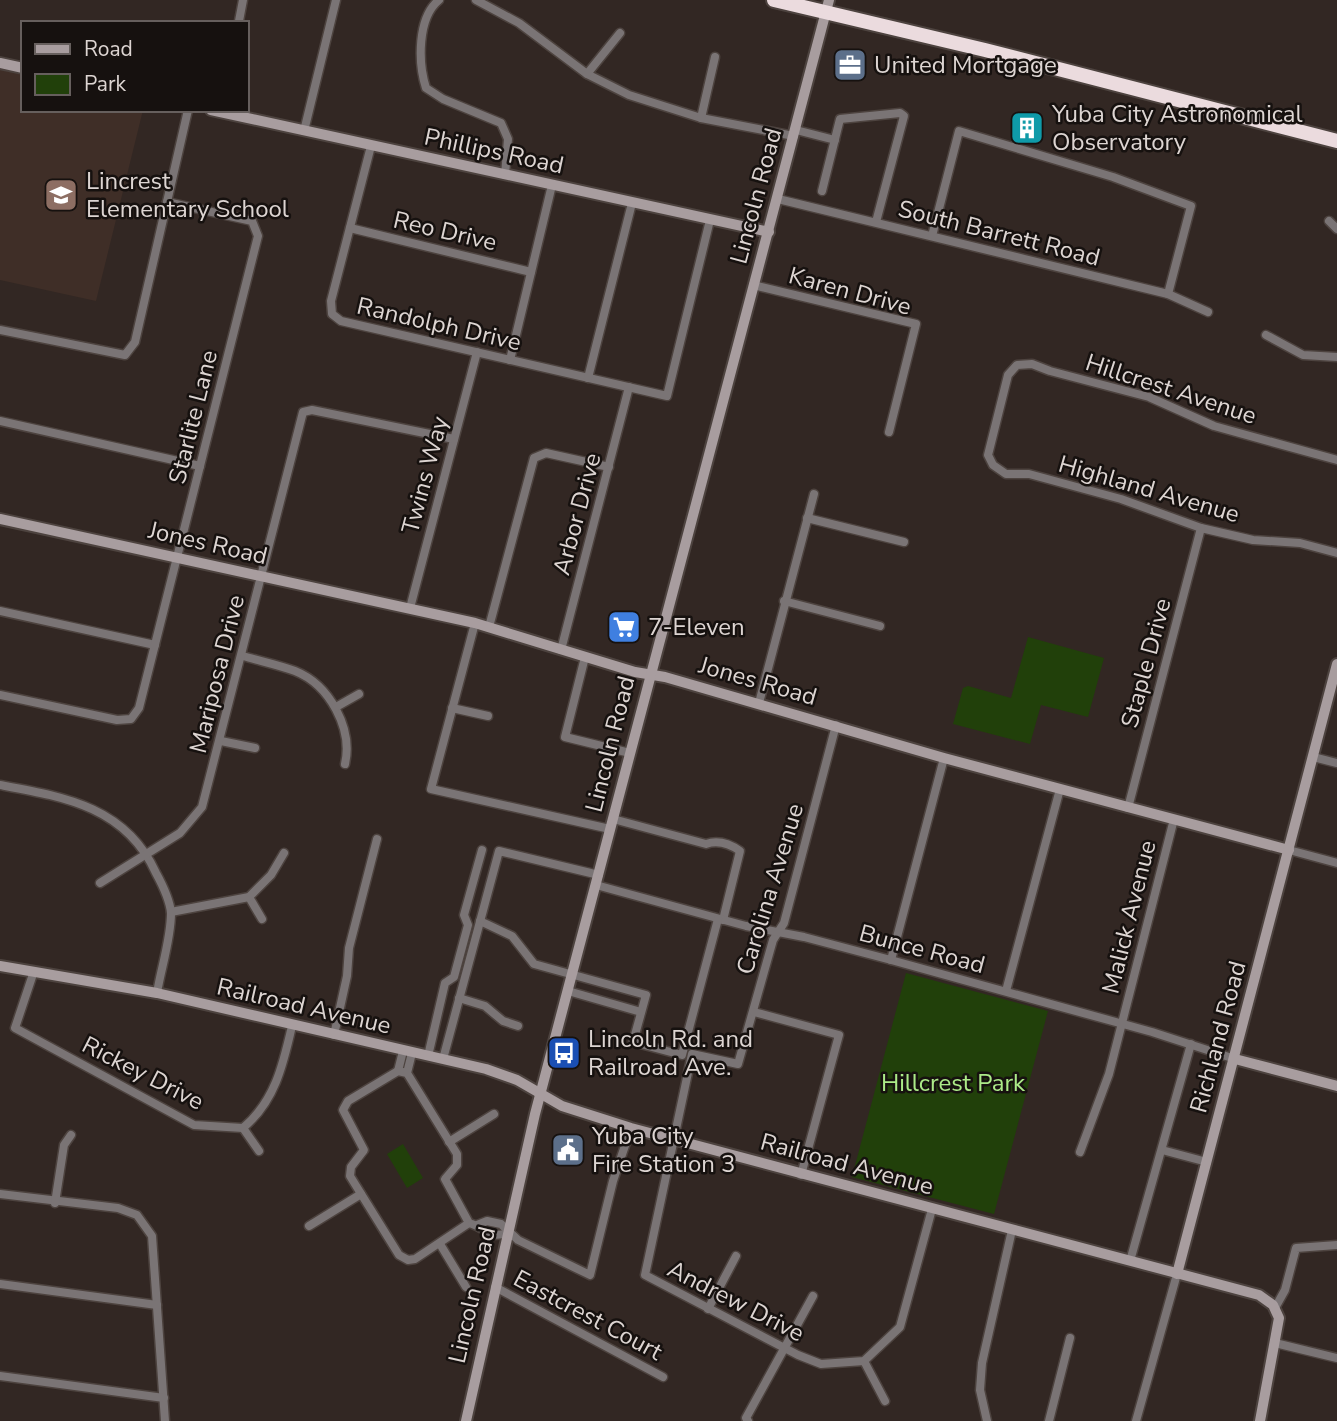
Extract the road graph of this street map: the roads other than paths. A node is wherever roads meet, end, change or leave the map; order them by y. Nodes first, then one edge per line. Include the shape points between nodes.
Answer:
1 (243, 0) edge
2 (336, 0) edge
3 (439, 0) edge
4 (476, 0) edge
5 (774, 0) edge
6 (828, 6) edge
7 (239, 20) dead end
8 (621, 33) dead end
9 (715, 57) dead end
10 (0, 63) edge
11 (21, 68) edge
12 (587, 74) junction
13 (188, 112) edge
14 (220, 112) edge
15 (701, 118) junction
16 (304, 131) junction
17 (795, 133) junction
18 (835, 140) junction
19 (1337, 141) edge
20 (371, 146) junction
21 (505, 175) junction
22 (552, 185) junction
23 (822, 191) dead end
24 (778, 199) junction
25 (167, 202) junction
26 (632, 203) junction
27 (710, 220) junction
28 (1329, 221) dead end
29 (876, 222) junction
30 (350, 228) junction
31 (1337, 229) edge
32 (769, 232) junction
33 (932, 236) junction
34 (531, 272) junction
35 (753, 285) junction
36 (1168, 294) junction
37 (1208, 312) dead end
38 (0, 330) edge
39 (1265, 335) dead end
40 (477, 352) junction
41 (1337, 357) edge
42 (510, 360) junction
43 (588, 378) junction
44 (629, 387) junction
45 (0, 421) edge
46 (889, 432) dead end
47 (454, 439) junction
48 (1337, 460) edge
49 (993, 465) joint
50 (200, 466) junction
51 (609, 467) junction
52 (814, 494) dead end
53 (807, 518) junction
54 (0, 519) edge
55 (1201, 528) junction
56 (904, 542) dead end
57 (1337, 552) edge
58 (178, 557) junction
59 (262, 578) junction
60 (784, 601) junction
61 (410, 608) junction
62 (0, 611) edge
63 (475, 623) junction
64 (880, 626) dead end
65 (489, 627) junction
66 (155, 645) junction
67 (561, 650) junction
68 (243, 656) junction
69 (586, 657) junction
70 (1337, 664) edge
71 (650, 675) junction
72 (359, 694) dead end
73 (0, 695) edge
74 (759, 703) junction
75 (336, 707) junction
76 (452, 708) junction
77 (488, 716) dead end
78 (836, 724) junction
79 (221, 741) junction
80 (255, 748) dead end
81 (630, 753) junction
82 (1313, 757) junction
83 (944, 758) junction
84 (1337, 763) edge
85 (345, 764) dead end
86 (0, 785) edge
87 (1060, 789) junction
88 (1128, 808) junction
89 (1174, 819) junction
90 (612, 824) junction
91 (377, 839) dead end
92 (482, 850) dead end
93 (1289, 850) junction
94 (148, 853) junction
95 (284, 853) dead end
96 (1337, 863) edge
97 (597, 880) junction
98 (100, 883) dead end
99 (249, 897) junction
100 (171, 912) junction
101 (262, 919) dead end
102 (721, 919) junction
103 (480, 921) junction
104 (778, 933) junction
105 (891, 960) junction
106 (0, 966) edge
107 (33, 974) junction
108 (572, 975) junction
109 (568, 991) junction
110 (1006, 991) junction
111 (157, 993) junction
112 (459, 998) junction
113 (641, 1012) junction
114 (754, 1012) junction
115 (1122, 1023) junction
116 (292, 1026) junction
117 (518, 1026) dead end
118 (334, 1035) junction
119 (1191, 1044) junction
120 (407, 1051) junction
121 (692, 1054) joint
122 (428, 1056) junction
123 (443, 1059) junction
124 (1235, 1059) junction
125 (402, 1072) junction
126 (1337, 1086) edge
127 (540, 1093) junction
128 (494, 1114) dead end
129 (243, 1128) junction
130 (631, 1128) junction
131 (71, 1135) dead end
132 (674, 1140) junction
133 (449, 1142) junction
134 (1161, 1150) junction
135 (259, 1151) dead end
136 (1080, 1152) dead end
137 (1207, 1162) junction
138 (800, 1175) junction
139 (0, 1194) edge
140 (361, 1194) junction
141 (55, 1203) junction
142 (932, 1209) junction
143 (473, 1224) junction
144 (309, 1226) dead end
145 (1012, 1230) junction
146 (508, 1233) junction
147 (440, 1244) junction
148 (1337, 1245) edge
149 (736, 1256) dead end
150 (1130, 1261) junction
151 (1177, 1274) junction
152 (0, 1284) edge
153 (466, 1287) dead end
154 (495, 1287) junction
155 (813, 1296) dead end
156 (157, 1305) junction
157 (1275, 1308) junction
158 (708, 1309) junction
159 (1070, 1338) dead end
160 (1275, 1343) junction
161 (783, 1348) junction
162 (1337, 1357) edge
163 (864, 1361) junction
164 (0, 1376) edge
165 (663, 1377) dead end
166 (163, 1398) junction
167 (885, 1401) dead end
168 (165, 1421) edge
169 (466, 1421) edge
170 (748, 1421) edge
171 (987, 1421) edge
172 (1049, 1421) edge
173 (1136, 1421) edge
174 (1260, 1421) edge

1 - 7 street
2 - 16 street
3 - 21 street via 429,11 423,34 426,88 501,123 508,139
4 - 12 street via 519,23
5 - 6 highway
6 - 17 street, Lincoln Road
6 - 19 highway
8 - 12 street
9 - 15 street
10 - 11 street
12 - 15 street via 629,96
13 - 25 street
14 - 16 street, Phillips Road
15 - 17 street
16 - 20 street, Phillips Road
17 - 18 street
17 - 24 street, Lincoln Road
18 - 23 street
18 - 29 street via 841,119 904,116
20 - 21 street, Phillips Road
20 - 30 street, Randolph Drive
21 - 22 street, Phillips Road
22 - 26 street, Phillips Road
22 - 34 street
24 - 29 street, South Barrett Road
24 - 32 street, Lincoln Road
25 - 38 street via 135,342 125,355
25 - 50 street, Starlite Lane via 252,220 258,236
26 - 27 street, Phillips Road
26 - 43 street
27 - 32 street, Phillips Road
27 - 44 street, Randolph Drive via 667,396
28 - 31 street
29 - 33 street, South Barrett Road
30 - 34 street, Reo Drive
30 - 40 street, Randolph Drive via 331,301 332,314 341,321
32 - 35 street, Lincoln Road
33 - 36 street, South Barrett Road
33 - 36 street via 959,131 1113,177 1191,206
34 - 42 street
35 - 46 street, Karen Drive via 916,324
35 - 71 street, Lincoln Road
36 - 37 street, South Barrett Road
39 - 41 street via 1303,355
40 - 42 street, Randolph Drive
40 - 47 street, Twins Way
42 - 43 street, Randolph Drive
43 - 44 street, Randolph Drive
44 - 51 street, Arbor Drive
45 - 50 street
47 - 59 street, Mariposa Drive via 312,410 303,412
47 - 61 street, Twins Way
48 - 49 street, Hillcrest Avenue via 1214,426 1149,397 1032,364 1017,365 1008,374 988,454
49 - 55 street, Highland Avenue via 1006,474 1029,474 1121,499
50 - 58 street, Starlite Lane
51 - 65 street via 546,453 534,458
51 - 67 street, Arbor Drive
52 - 53 street
53 - 56 street
53 - 60 street
54 - 58 street, Jones Road
55 - 57 street, Highland Avenue
55 - 88 street, Staple Drive
58 - 59 street, Jones Road
58 - 66 street, Starlite Lane
59 - 61 street, Jones Road
59 - 68 street, Mariposa Drive
60 - 64 street
60 - 74 street
61 - 63 street, Jones Road
62 - 66 street
63 - 65 street, Jones Road
63 - 76 street
65 - 67 street, Jones Road
66 - 73 street, Starlite Lane via 139,708 131,719 117,720
67 - 69 street, Jones Road
68 - 75 street via 296,671
68 - 79 street, Mariposa Drive
69 - 71 street, Jones Road
69 - 81 street via 565,737
70 - 82 street, Richland Road
71 - 74 street, Jones Road
71 - 81 street, Lincoln Road
72 - 75 street
74 - 78 street, Jones Road
75 - 85 street via 347,752
76 - 77 street
76 - 90 street via 431,789
78 - 83 street, Jones Road
78 - 104 street, Carolina Avenue
79 - 80 street
79 - 94 street, Mariposa Drive via 196,818
81 - 90 street, Lincoln Road
82 - 84 street
82 - 93 street, Richland Road
83 - 87 street, Jones Road
83 - 105 street
86 - 94 street via 53,795 96,810 126,829
87 - 88 street, Jones Road
87 - 110 street
88 - 89 street, Jones Road
89 - 93 street, Jones Road
89 - 115 street, Malick Avenue
90 - 97 street, Lincoln Road
90 - 102 street via 706,844 714,841 740,851
91 - 118 street via 349,948
92 - 122 street via 464,915 468,925 454,976 445,983
93 - 96 street, Jones Road
93 - 124 street, Richland Road
94 - 98 street, Mariposa Drive
94 - 100 street
95 - 99 street via 271,875
97 - 102 street, Bunce Road
97 - 103 street, Bunce Road via 499,850
97 - 108 street, Lincoln Road
99 - 100 street
99 - 101 street
100 - 111 street
102 - 104 street, Bunce Road
102 - 113 street via 682,1055 633,1042
103 - 108 street via 512,936 534,964
103 - 112 street
104 - 105 street, Bunce Road
104 - 114 street, Carolina Avenue
105 - 110 street, Bunce Road
106 - 107 street, Railroad Avenue
107 - 111 street, Railroad Avenue
107 - 129 street, Rickey Drive via 15,1028 194,1125
108 - 109 street, Lincoln Road
108 - 113 street via 646,995
109 - 113 street
109 - 127 street, Lincoln Road
110 - 115 street, Bunce Road
111 - 116 street, Railroad Avenue
112 - 117 street via 485,1006
112 - 123 street
114 - 121 street, Carolina Avenue via 738,1064
114 - 138 street via 839,1035
115 - 119 street, Bunce Road
115 - 136 street, Malick Avenue via 1105,1087
116 - 118 street, Railroad Avenue
116 - 129 street via 281,1074 262,1112
118 - 120 street, Railroad Avenue
119 - 124 street, Bunce Road
119 - 134 street
120 - 122 street, Railroad Avenue
120 - 125 street
121 - 132 street, Andrew Drive
122 - 123 street, Railroad Avenue
123 - 127 street, Railroad Avenue via 502,1074
124 - 126 street
124 - 137 street, Richland Road
125 - 133 street
125 - 140 street via 344,1106 343,1114 364,1150 349,1171
127 - 130 street, Railroad Avenue via 562,1106
127 - 146 street, Lincoln Road
128 - 133 street
129 - 135 street
130 - 132 street, Railroad Avenue
130 - 146 street via 590,1275
131 - 141 street via 64,1145
132 - 138 street, Railroad Avenue
132 - 158 street, Andrew Drive via 645,1275
133 - 143 street via 458,1160 445,1179
134 - 137 street
134 - 150 street
137 - 151 street, Richland Road
138 - 142 street, Railroad Avenue
139 - 141 street
140 - 144 street
140 - 147 street via 404,1259 415,1259
141 - 156 street via 118,1208 137,1215 152,1236
142 - 145 street, Railroad Avenue
142 - 163 street via 900,1327
143 - 146 street via 485,1234 497,1237
143 - 146 street via 501,1224
143 - 147 street
145 - 150 street, Railroad Avenue
145 - 171 street via 982,1363 980,1390
146 - 154 street, Lincoln Road
147 - 153 street
148 - 157 street via 1296,1248
149 - 158 street
150 - 151 street, Railroad Avenue
151 - 157 street, Railroad Avenue via 1259,1296
151 - 173 street, Richland Road
152 - 156 street
154 - 165 street, Eastcrest Court
154 - 169 street, Lincoln Road
155 - 161 street
156 - 166 street
157 - 160 street via 1279,1318
158 - 161 street, Andrew Drive
159 - 172 street
160 - 162 street
160 - 174 street
161 - 163 street, Andrew Drive via 821,1364
161 - 170 street
163 - 167 street
164 - 166 street
166 - 168 street

